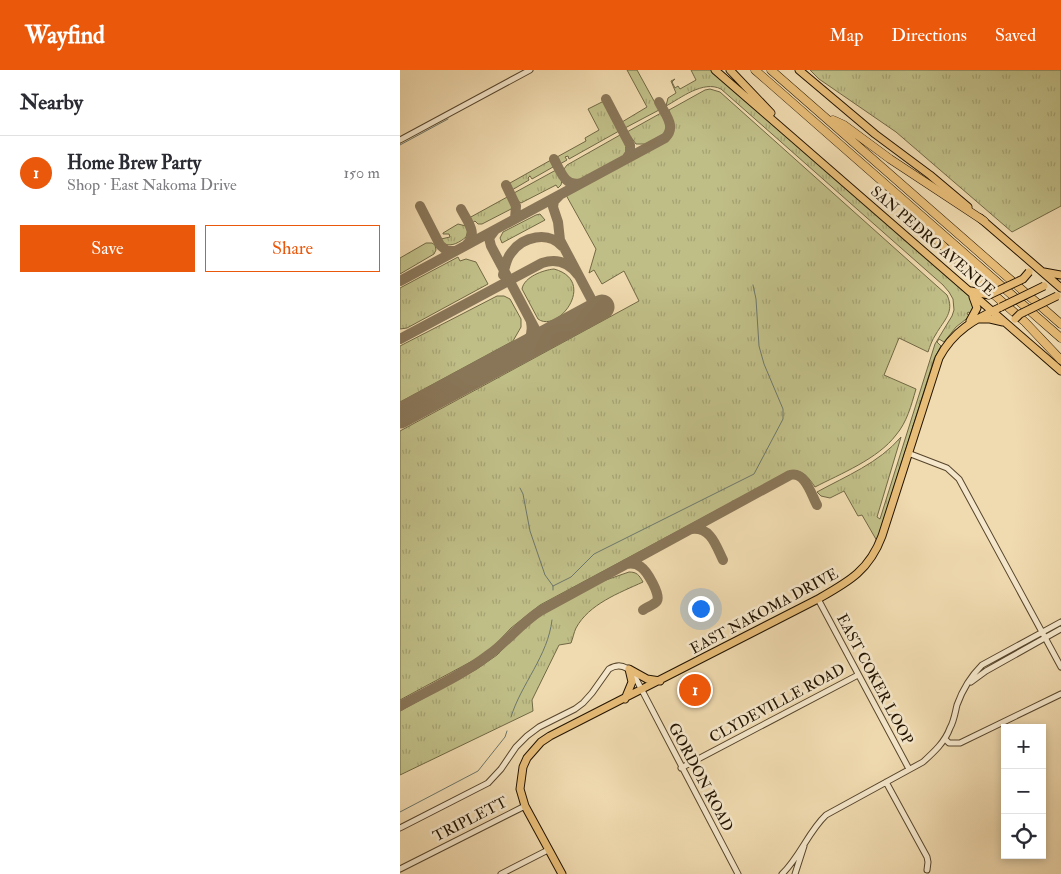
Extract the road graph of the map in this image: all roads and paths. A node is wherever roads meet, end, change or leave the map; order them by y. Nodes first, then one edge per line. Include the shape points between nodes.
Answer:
1 (530, 70) edge
2 (715, 70) edge
3 (730, 70) edge
4 (755, 70) edge
5 (771, 70) edge
6 (799, 70) edge
7 (519, 73) edge
8 (825, 116) junction
9 (788, 132) junction
10 (400, 140) edge
11 (898, 195) junction
12 (984, 221) junction
13 (1028, 259) junction
14 (1040, 270) junction
15 (1061, 277) edge
16 (1054, 282) junction
17 (1061, 288) edge
18 (968, 290) junction
19 (1059, 296) edge
20 (992, 311) junction
21 (976, 319) junction
22 (1007, 323) junction
23 (1061, 324) edge
24 (967, 325) junction
25 (1015, 331) junction
26 (1061, 338) edge
27 (1061, 360) edge
28 (1061, 371) edge
29 (908, 453) junction
30 (818, 600) junction
31 (1061, 622) edge
32 (1061, 629) edge
33 (1043, 635) junction
34 (1061, 667) edge
35 (629, 669) junction
36 (858, 675) junction
37 (661, 681) junction
38 (642, 690) junction
39 (1061, 694) edge
40 (625, 699) junction
41 (945, 739) junction
42 (682, 768) junction
43 (909, 769) junction
44 (886, 782) junction
45 (525, 806) junction
46 (400, 828) edge
47 (806, 840) junction
48 (548, 850) junction
49 (400, 869) edge
50 (927, 870) dead end
51 (501, 874) edge
52 (562, 874) edge
53 (738, 874) edge
54 (782, 874) edge
55 (795, 874) edge

1 - 7 street
2 - 9 main road, SAN PEDRO AVENUE
3 - 9 main road, SAN PEDRO AVENUE
4 - 11 highway
5 - 8 highway
6 - 12 main road
7 - 10 street
8 - 12 highway via 844,125
8 - 23 highway
9 - 18 main road, SAN PEDRO AVENUE
11 - 26 highway
11 - 27 highway via 910,213
12 - 13 main road
13 - 14 main road
13 - 18 main road, bridge via 1029,272 1023,279 989,295
14 - 15 main road
14 - 16 main road
15 - 16 street, EAST NAKOMA DRIVE
16 - 17 main road
16 - 20 main road, EAST NAKOMA DRIVE, bridge
18 - 20 main road, SAN PEDRO AVENUE
18 - 24 main road via 977,308
19 - 25 main road, bridge via 1020,314 1013,324
20 - 21 main road, EAST NAKOMA DRIVE
20 - 22 main road, SAN PEDRO AVENUE
21 - 22 main road
21 - 24 main road, EAST NAKOMA DRIVE
22 - 25 main road, SAN PEDRO AVENUE
24 - 29 main road, EAST NAKOMA DRIVE via 953,337 939,358
25 - 28 main road, SAN PEDRO AVENUE
29 - 30 main road, EAST NAKOMA DRIVE via 875,553 851,580
29 - 33 street via 947,468 958,478
30 - 36 street, EAST COKER LOOP
30 - 37 main road, EAST NAKOMA DRIVE
31 - 33 street
32 - 33 street
33 - 34 street
33 - 41 street via 974,673 960,698
35 - 37 main road via 647,679
35 - 38 street, GORDON ROAD
35 - 40 main road via 632,682
35 - 46 street via 617,666 609,669 583,703 527,736 488,783
36 - 42 street, CLYDEVILLE ROAD
36 - 43 street, EAST COKER LOOP
37 - 38 main road, EAST NAKOMA DRIVE
38 - 40 main road, EAST NAKOMA DRIVE
38 - 42 street, GORDON ROAD
39 - 41 street via 960,743 950,743
40 - 45 main road, EAST NAKOMA DRIVE via 550,736 532,751 521,778
41 - 43 street via 932,754
42 - 53 street, GORDON ROAD
43 - 44 street
44 - 47 street via 826,815
44 - 50 street via 927,857
45 - 48 main road
45 - 49 street, TRIPLETT
47 - 54 street
47 - 55 street
48 - 51 street
48 - 52 main road

